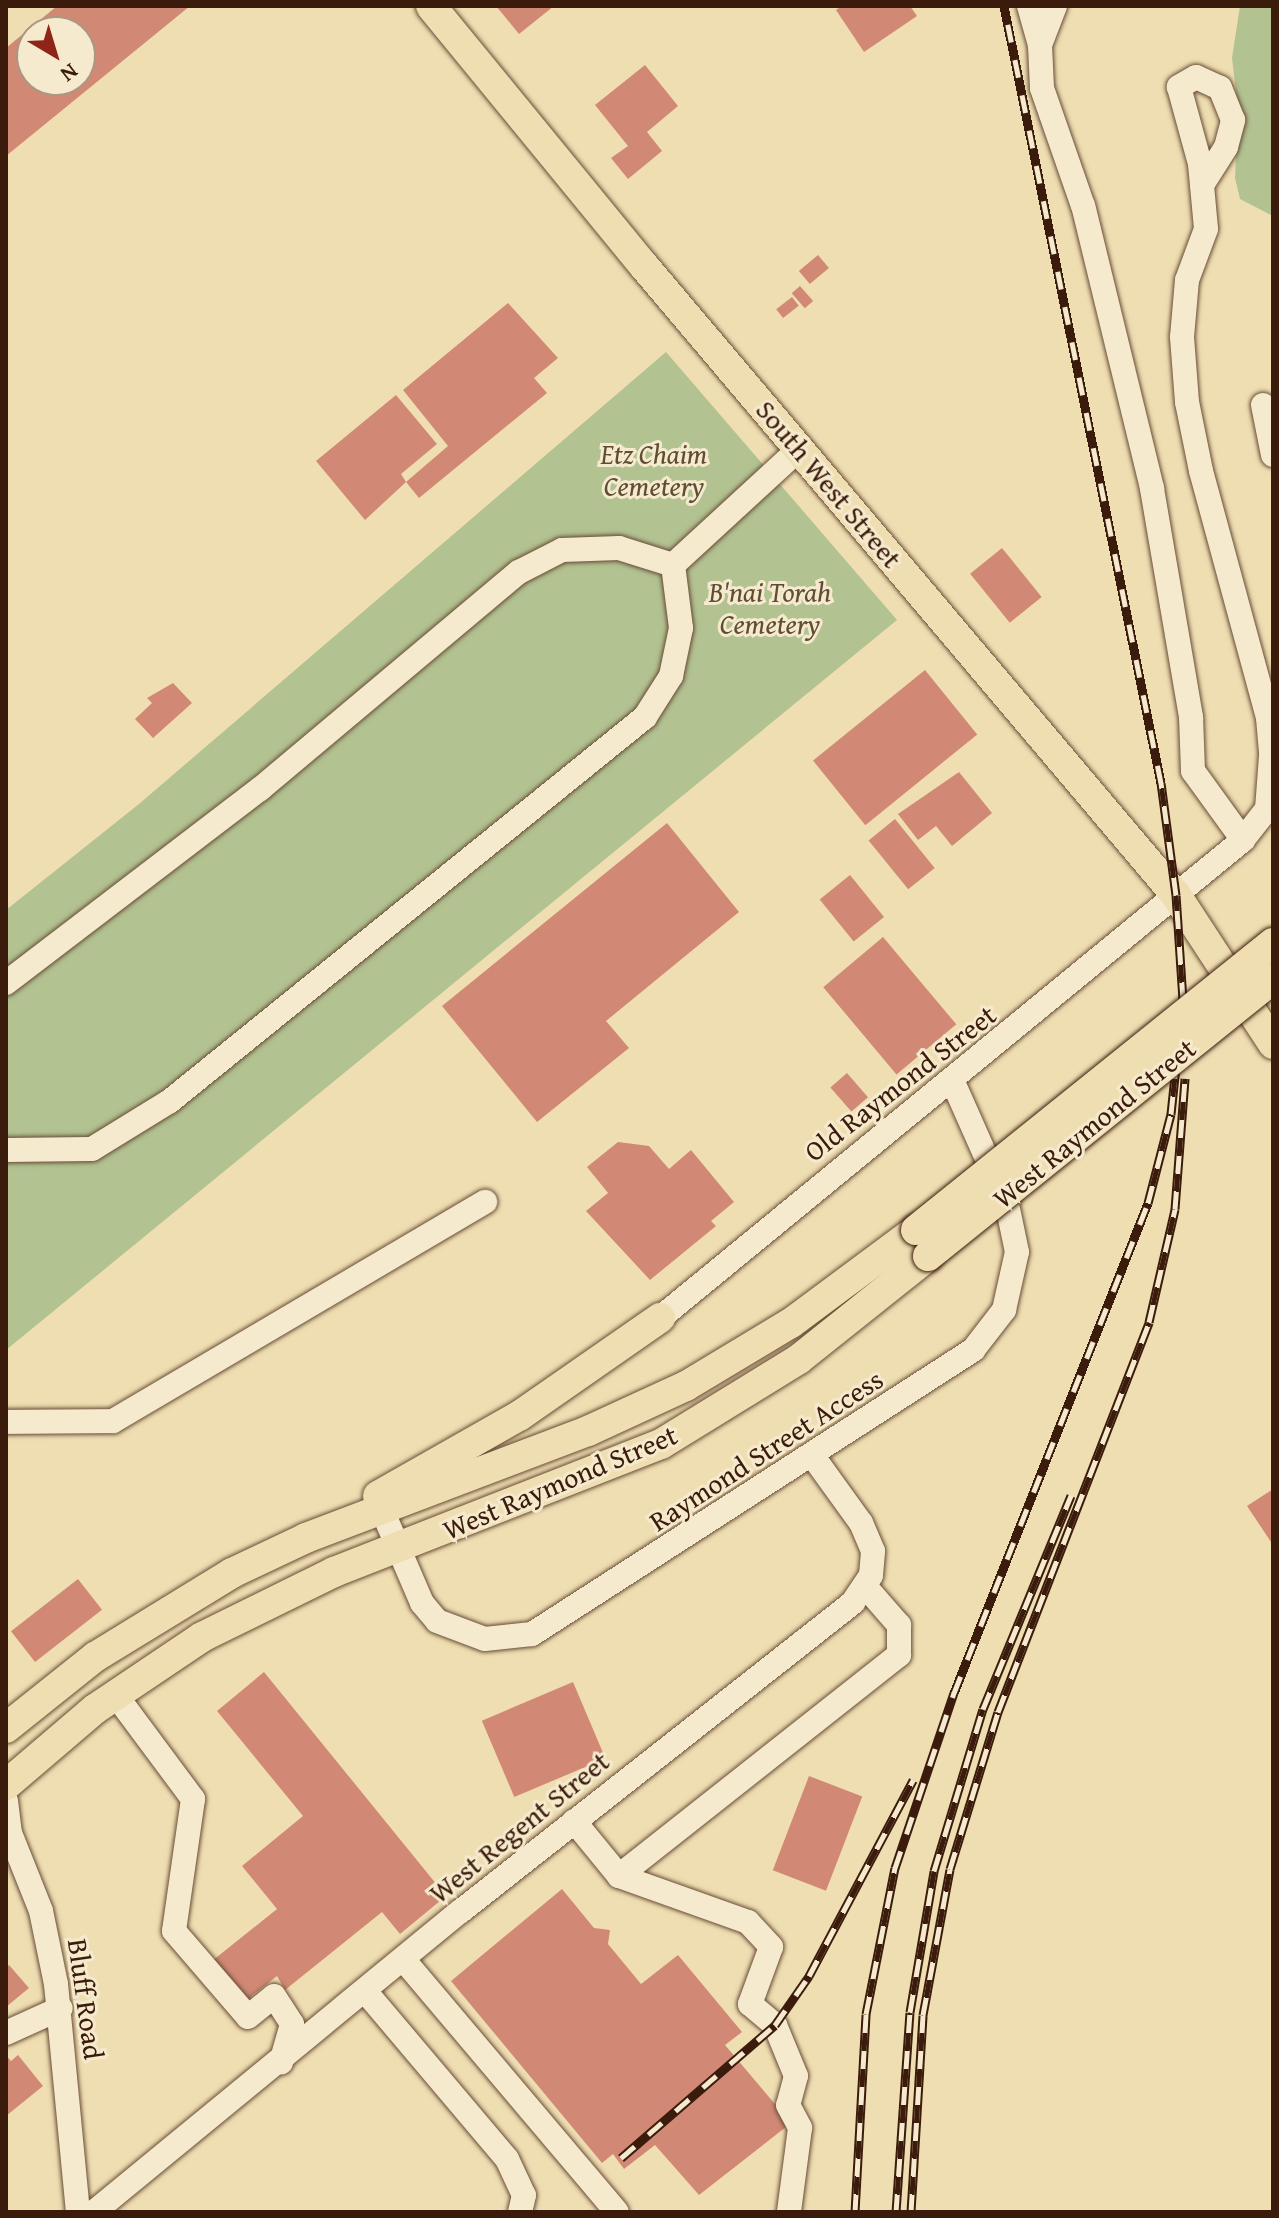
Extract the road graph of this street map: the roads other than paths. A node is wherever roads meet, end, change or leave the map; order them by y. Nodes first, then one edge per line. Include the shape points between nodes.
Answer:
1 (431, 6) edge
2 (1029, 6) edge
3 (1055, 6) edge
4 (1040, 45) junction
5 (1202, 185) dead end
6 (1263, 405) dead end
7 (799, 449) junction
8 (1273, 455) edge
9 (673, 565) junction
10 (1273, 670) edge
11 (1268, 718) junction
12 (1243, 840) junction
13 (1176, 895) junction
14 (1273, 943) edge
15 (1273, 979) edge
16 (6, 983) edge
17 (1273, 1044) edge
18 (953, 1082) junction
19 (6, 1150) edge
20 (485, 1202) dead end
21 (922, 1243) junction
22 (660, 1318) joint
23 (6, 1422) edge
24 (812, 1455) junction
25 (382, 1510) junction
26 (306, 1538) junction
27 (397, 1549) junction
28 (865, 1586) junction
29 (115, 1694) junction
30 (6, 1728) edge
31 (6, 1785) edge
32 (6, 1801) edge
33 (574, 1821) junction
34 (619, 1876) junction
35 (403, 1959) junction
36 (365, 1991) junction
37 (61, 2008) junction
38 (6, 2033) edge
39 (281, 2062) junction
40 (78, 2212) edge
41 (94, 2212) edge
42 (520, 2212) edge
43 (617, 2212) edge
44 (789, 2212) edge

1 - 7 main road, South West Street
2 - 4 street
3 - 4 street
4 - 12 street via 1042,88 1083,206 1152,488 1191,717 1193,771
5 - 11 street via 1206,229 1187,280 1182,337 1187,402
6 - 8 street
7 - 9 street
7 - 13 main road, South West Street
9 - 16 street via 619,548 562,550 519,572 260,789
9 - 19 street via 681,628 671,676 645,717 170,1101 92,1149
10 - 11 street
11 - 12 street, Old Raymond Street via 1267,809
12 - 13 street, Old Raymond Street
13 - 17 main road, South West Street
13 - 18 street, Old Raymond Street
14 - 21 main road, West Raymond Street, bridge
15 - 21 main road, West Raymond Street, bridge
18 - 22 street, Old Raymond Street via 913,1107
18 - 24 street, Raymond Street Access via 1016,1235 1015,1278 1004,1310 973,1350
20 - 23 street via 113,1421
21 - 25 main road, West Raymond Street via 686,1386 588,1431
21 - 27 main road, West Raymond Street via 799,1359 661,1444
22 - 26 main road via 519,1416
24 - 27 street, Raymond Street Access via 532,1634 485,1639 444,1626 422,1603
24 - 28 street via 868,1539 872,1565
25 - 26 main road, West Raymond Street
25 - 27 street, Raymond Street Access
26 - 30 main road, West Raymond Street via 138,1628
27 - 29 main road, West Raymond Street via 246,1613
28 - 33 street, West Regent Street via 842,1612
28 - 34 street via 899,1625 899,1655
29 - 31 main road, West Raymond Street
29 - 39 street via 193,1799 174,1931 248,2017 274,1996 292,2024
32 - 37 street, Bluff Road via 10,1833 41,1911
33 - 34 street
33 - 35 street, West Regent Street
34 - 44 street via 748,1922 771,1947 750,2004 775,2025 796,2076 788,2105 800,2128
35 - 36 street, West Regent Street
35 - 43 street
36 - 39 street, West Regent Street
36 - 42 street via 507,2159 524,2195
37 - 38 street
37 - 40 street, Bluff Road
39 - 41 street, West Regent Street

